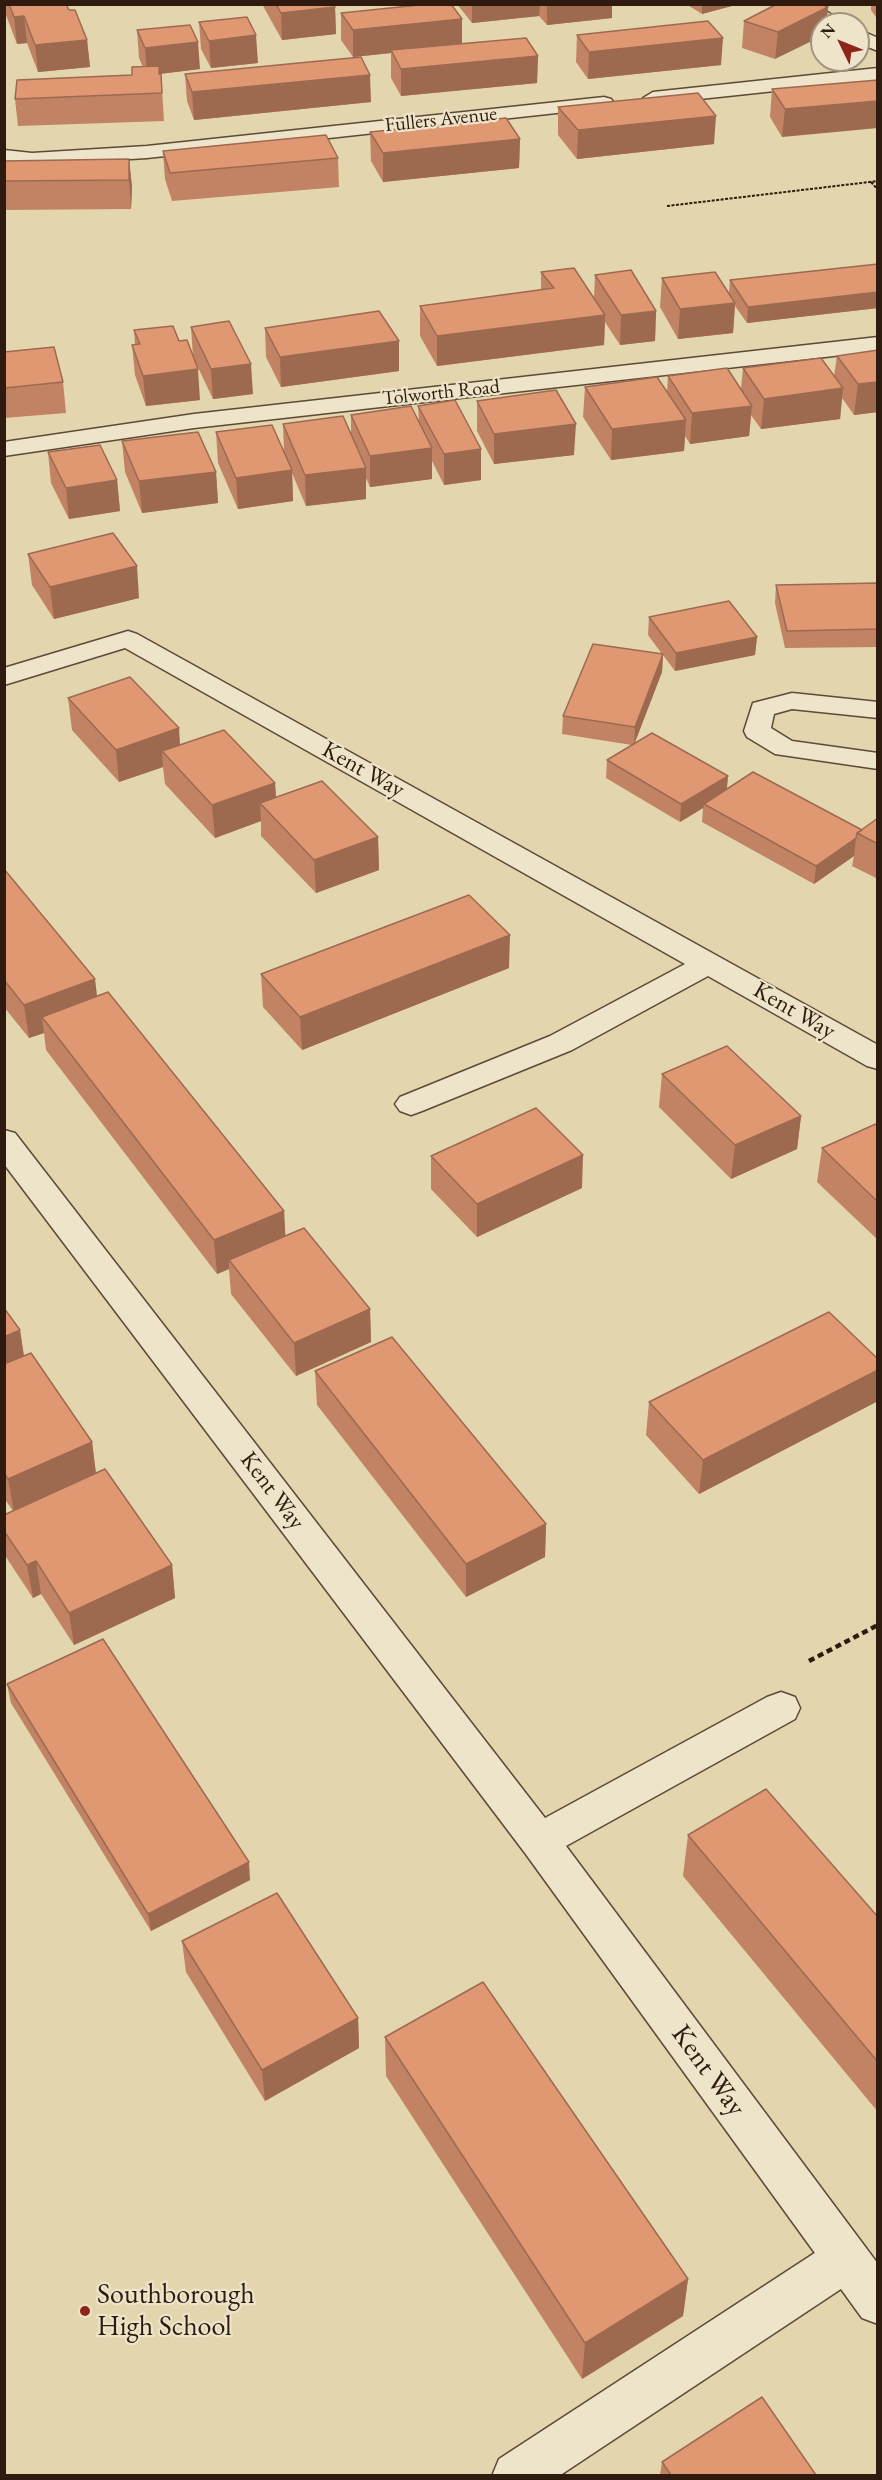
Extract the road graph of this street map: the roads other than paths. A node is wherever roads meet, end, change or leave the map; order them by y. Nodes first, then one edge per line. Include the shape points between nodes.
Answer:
1 (801, 4) edge
2 (815, 12) edge
3 (878, 74) edge
4 (4, 156) edge
5 (878, 344) edge
6 (4, 449) edge
7 (4, 677) edge
8 (878, 710) edge
9 (878, 760) edge
10 (710, 963) junction
11 (878, 1059) edge
12 (411, 1104) dead end
13 (4, 1141) edge
14 (781, 1708) road end
15 (539, 1840) junction
16 (846, 2259) junction
17 (878, 2302) edge
18 (516, 2475) edge

1 - 2 street
3 - 4 street, Fullers Avenue via 147,152 32,159
5 - 6 street, Tolworth Road via 194,421
7 - 10 street, Kent Way via 128,639
8 - 9 street via 792,700 762,709 757,731 785,748
10 - 11 street, Kent Way
10 - 12 street via 561,1043
13 - 15 street, Kent Way
14 - 15 street
15 - 16 street, Kent Way
16 - 17 street, Kent Way
16 - 18 street

